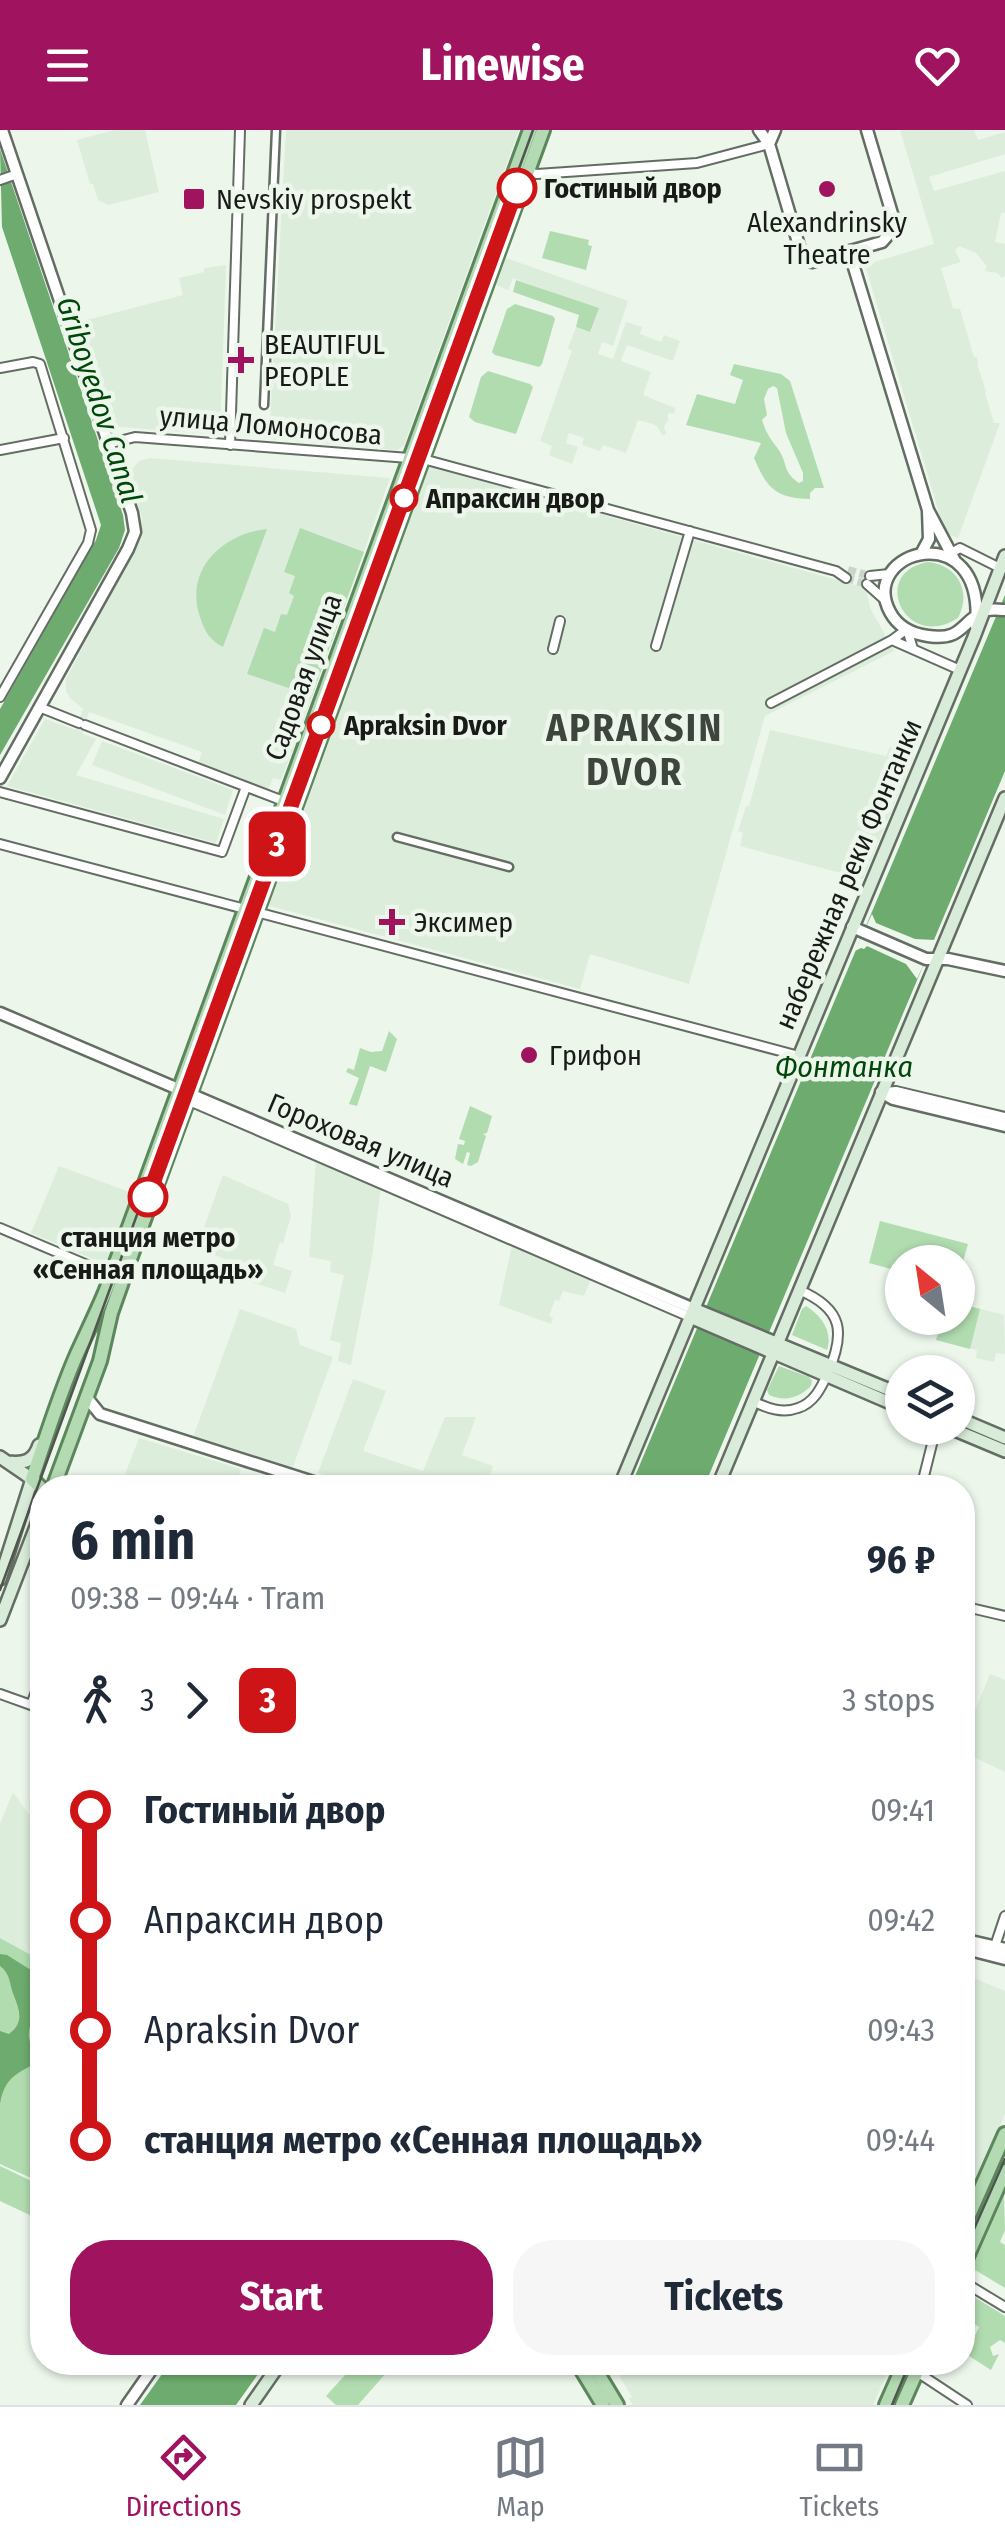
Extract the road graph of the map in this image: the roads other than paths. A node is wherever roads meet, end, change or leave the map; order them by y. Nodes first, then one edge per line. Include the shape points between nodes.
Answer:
1 (2, 130) edge
2 (240, 130) edge
3 (276, 130) edge
4 (530, 130) edge
5 (543, 130) edge
6 (759, 130) edge
7 (775, 130) edge
8 (867, 130) edge
9 (769, 144) junction
10 (521, 171) junction
11 (9, 177) edge
12 (849, 251) junction
13 (0, 368) edge
14 (264, 405) dead end
15 (64, 438) junction
16 (108, 444) junction
17 (230, 445) junction
18 (0, 450) edge
19 (416, 458) junction
20 (928, 510) junction
21 (690, 531) junction
22 (921, 554) junction
23 (953, 557) junction
24 (1003, 562) edge
25 (847, 574) tunnel mouth
26 (890, 574) junction
27 (886, 601) junction
28 (991, 611) edge
29 (560, 621) dead end
30 (907, 629) junction
31 (892, 640) junction
32 (656, 646) dead end
33 (553, 649) dead end
34 (912, 649) junction
35 (960, 670) junction
36 (0, 698) edge
37 (771, 703) dead end
38 (40, 707) junction
39 (0, 778) edge
40 (246, 787) junction
41 (0, 792) edge
42 (1005, 798) edge
43 (290, 804) junction
44 (999, 828) edge
45 (397, 836) dead end
46 (0, 844) edge
47 (509, 867) dead end
48 (251, 910) junction
49 (858, 929) junction
50 (931, 959) junction
51 (1005, 971) edge
52 (0, 1016) edge
53 (799, 1056) junction
54 (881, 1092) junction
55 (184, 1095) junction
56 (1005, 1117) edge
57 (1005, 1126) edge
58 (0, 1228) edge
59 (111, 1274) junction
60 (799, 1290) junction
61 (697, 1315) junction
62 (770, 1346) junction
63 (829, 1370) junction
64 (885, 1389) edge
65 (87, 1398) junction
66 (885, 1399) edge
67 (752, 1402) junction
68 (100, 1414) junction
69 (78, 1423) junction
70 (975, 1425) edge
71 (49, 1430) junction
72 (975, 1438) edge
73 (1005, 1438) edge
74 (932, 1445) edge
75 (1005, 1450) edge
76 (4, 1459) edge
77 (42, 1475) edge
78 (48, 1475) edge
79 (291, 1475) edge
80 (625, 1475) edge
81 (721, 1475) edge
82 (924, 1475) edge
83 (30, 1477) edge
84 (30, 1513) edge
85 (30, 1544) edge
86 (0, 1579) edge
87 (975, 1609) edge
88 (1005, 1616) edge
89 (0, 1620) edge
90 (0, 1694) edge
91 (30, 1705) edge
92 (1005, 1916) edge
93 (975, 1943) edge
94 (999, 1953) edge
95 (1005, 2134) edge
96 (999, 2179) edge
97 (975, 2213) edge
98 (975, 2237) edge
99 (975, 2290) edge
100 (1005, 2308) edge
101 (148, 2375) edge
102 (272, 2375) edge
103 (585, 2375) edge
104 (599, 2375) edge
105 (906, 2375) edge
106 (910, 2375) edge
107 (923, 2375) edge
108 (127, 2405) edge
109 (251, 2405) edge
110 (603, 2405) edge
111 (618, 2405) edge
112 (886, 2405) edge
113 (902, 2405) edge
114 (967, 2405) edge

1 - 11 street
2 - 17 street
3 - 14 street
4 - 10 main road, Садовая улица
5 - 10 main road, Садовая улица
6 - 9 street
7 - 9 street
8 - 12 street via 893,225 882,242
9 - 10 street via 687,165
9 - 12 street via 803,254 812,262
10 - 19 main road, Садовая улица
11 - 16 street
12 - 20 street
13 - 15 street via 40,364
15 - 18 street
15 - 36 street via 90,536
16 - 17 street, улица Ломоносова via 135,437
16 - 38 street via 135,532
17 - 19 street, улица Ломоносова
19 - 21 street, улица Ломоносова
19 - 43 main road, Садовая улица
20 - 22 street via 929,539
20 - 23 street
21 - 25 street, улица Ломоносова
21 - 32 street
22 - 23 street
22 - 26 street
23 - 24 street via 960,548
23 - 28 street
24 - 28 main road, набережная реки Фонтанки
26 - 27 street
26 - 27 street via 868,580
27 - 30 street
28 - 30 street via 942,637
28 - 35 main road, набережная реки Фонтанки
29 - 33 street
30 - 31 street
30 - 34 street
31 - 34 street
31 - 37 street
34 - 35 street
35 - 49 main road, набережная реки Фонтанки
38 - 39 street
38 - 40 street
40 - 41 street via 222,852
40 - 43 street
42 - 44 main road
43 - 48 main road, Садовая улица
44 - 50 main road
45 - 47 street
46 - 48 street
48 - 53 street
48 - 55 main road, Садовая улица
49 - 50 street
49 - 53 main road, набережная реки Фонтанки
50 - 51 street
50 - 54 main road
52 - 55 street, Гороховая улица
53 - 61 main road, набережная реки Фонтанки
54 - 56 street
54 - 57 street
54 - 60 main road
55 - 59 main road, Садовая улица
55 - 61 street, Гороховая улица
55 - 65 main road, Садовая улица
58 - 59 street
59 - 71 main road, Садовая улица
60 - 62 main road
60 - 63 street via 821,1302 837,1324 839,1343
61 - 62 main road
61 - 80 main road, набережная реки Фонтанки
62 - 63 main road
62 - 67 main road
63 - 64 main road
63 - 66 main road
63 - 67 street via 800,1408
65 - 68 street
65 - 69 main road, Садовая улица
67 - 81 main road
68 - 69 street
68 - 79 street
69 - 78 main road, Садовая улица
70 - 73 main road
71 - 76 main road via 30,1460
71 - 77 main road, Садовая улица
72 - 75 main road
74 - 82 street
76 - 83 main road
84 - 86 main road, Садовая улица
85 - 89 main road
87 - 88 street
90 - 91 street
92 - 94 street
93 - 94 street
95 - 96 main road
96 - 97 main road
96 - 98 main road
99 - 100 street
101 - 108 street
102 - 109 main road
103 - 110 main road
104 - 111 main road
105 - 112 main road
106 - 113 main road
107 - 114 street

